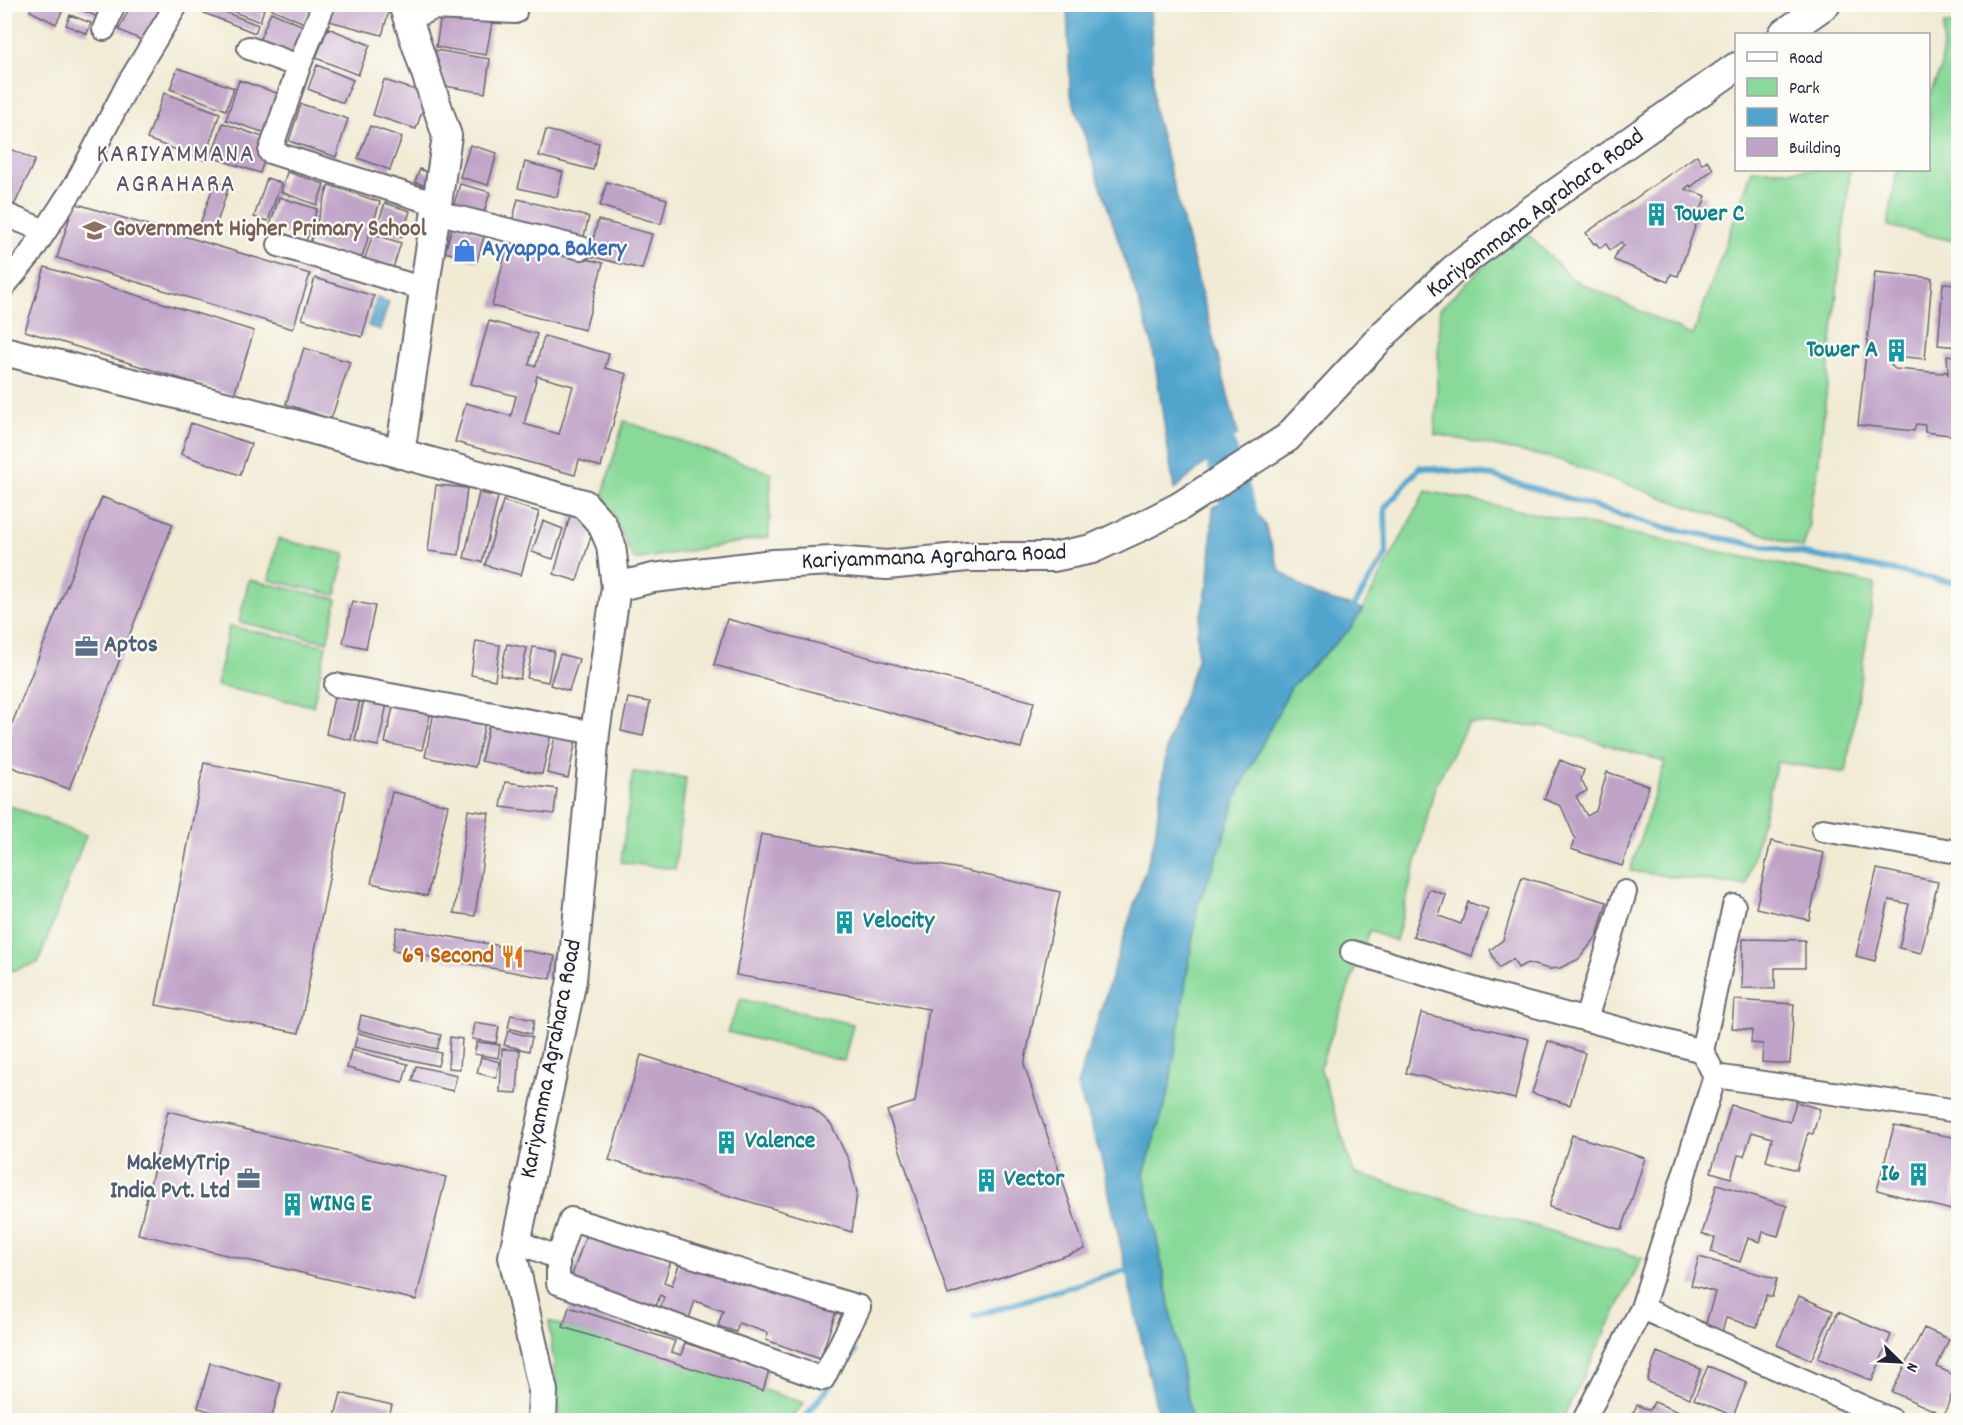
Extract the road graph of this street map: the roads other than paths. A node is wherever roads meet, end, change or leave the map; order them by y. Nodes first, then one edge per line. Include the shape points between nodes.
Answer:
1 (114, 4) edge
2 (177, 4) edge
3 (324, 4) edge
4 (1826, 4) edge
5 (405, 12) edge
6 (515, 12) dead end
7 (104, 29) dead end
8 (1784, 33) edge
9 (249, 48) dead end
10 (299, 66) junction
11 (1735, 68) edge
12 (436, 208) junction
13 (4, 214) edge
14 (45, 231) junction
15 (279, 245) dead end
16 (581, 248) dead end
17 (4, 286) edge
18 (424, 289) junction
19 (4, 351) edge
20 (400, 454) junction
21 (616, 587) junction
22 (336, 685) dead end
23 (595, 733) junction
24 (1823, 830) dead end
25 (1959, 852) edge
26 (1625, 892) dead end
27 (1734, 906) dead end
28 (1352, 952) dead end
29 (1586, 1019) junction
30 (1702, 1051) junction
31 (1715, 1076) junction
32 (1959, 1111) edge
33 (516, 1241) junction
34 (558, 1258) junction
35 (1642, 1308) junction
36 (542, 1420) edge
37 (1584, 1420) edge
38 (1892, 1420) edge

1 - 7 street
2 - 14 street via 128,84 77,182
3 - 10 street
4 - 8 street
5 - 6 street via 434,8
5 - 12 street via 447,136
9 - 10 street
10 - 12 street via 270,152
11 - 21 street, Kariyammana Agrahara Road via 1453,270 1385,333 1287,438 1179,507 1092,549 1053,557 968,557 887,565 832,561 774,564 653,578
12 - 16 street
12 - 18 street
13 - 14 street
14 - 17 street
15 - 18 street
18 - 20 street
19 - 20 street, Kariyamma Agrahara Road
20 - 21 street, Kariyamma Agrahara Road via 584,504 602,524 611,545
21 - 23 street, Kariyamma Agrahara Road
22 - 23 street
23 - 33 street, Kariyamma Agrahara Road via 572,980
24 - 25 street
26 - 29 street
27 - 30 street
28 - 29 street
29 - 30 street
30 - 31 street
31 - 32 street
31 - 35 street
33 - 34 street
33 - 36 street, Kariyamma Agrahara Road via 513,1257 543,1391
34 - 34 street via 570,1219 860,1308 823,1379 558,1283
35 - 37 street
35 - 38 street

